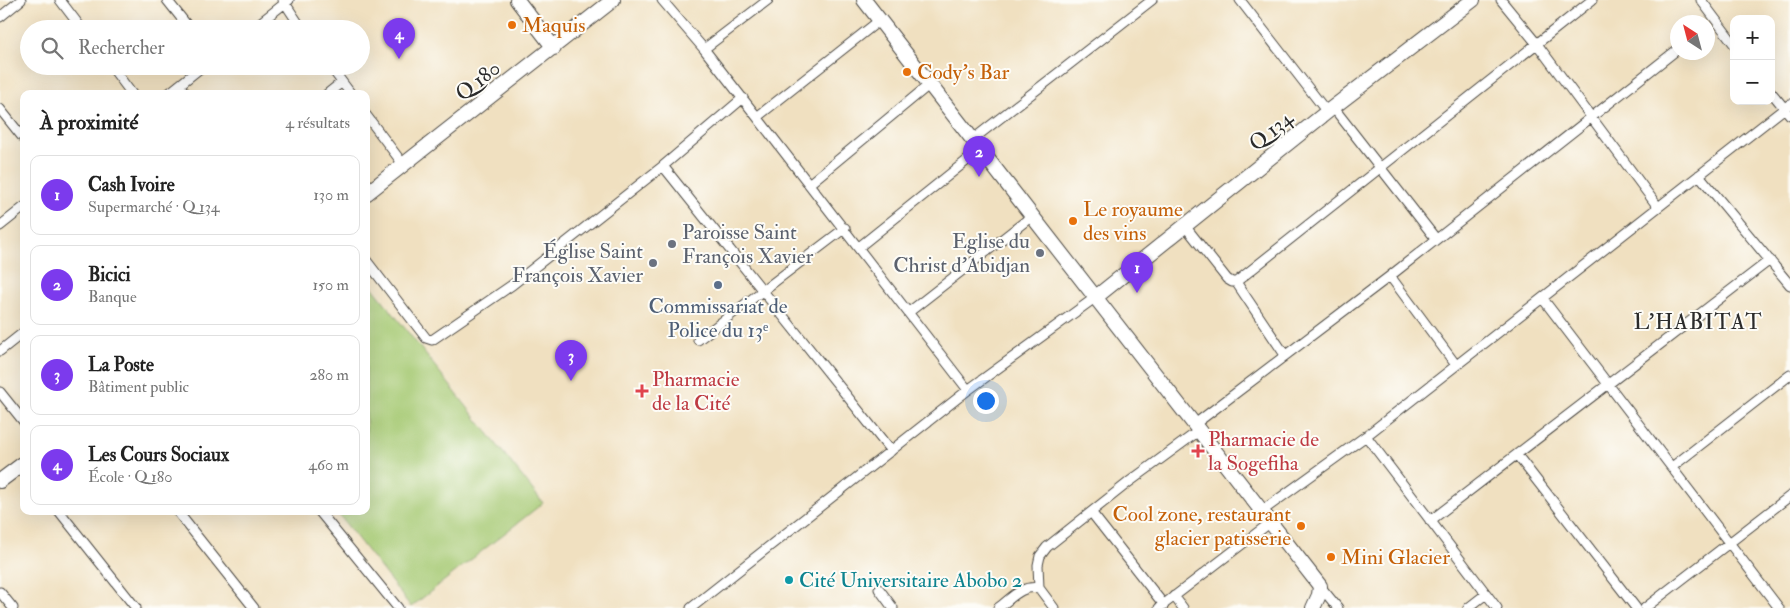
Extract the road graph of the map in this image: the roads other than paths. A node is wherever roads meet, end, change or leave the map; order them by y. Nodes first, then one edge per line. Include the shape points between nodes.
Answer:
1 (21, 0) edge
2 (60, 0) edge
3 (168, 0) edge
4 (517, 0) edge
5 (613, 0) edge
6 (662, 0) edge
7 (768, 0) edge
8 (864, 0) edge
9 (1152, 0) edge
10 (1240, 0) edge
11 (1473, 0) edge
12 (1502, 0) edge
13 (1592, 0) edge
14 (1701, 0) edge
15 (286, 1) edge
16 (1708, 15) edge
17 (0, 17) edge
18 (75, 20) edge
19 (183, 20) edge
20 (263, 20) edge
21 (297, 20) edge
22 (880, 20) junction
23 (1715, 27) edge
24 (1730, 40) edge
25 (1537, 44) junction
26 (554, 48) junction
27 (704, 49) junction
28 (1670, 55) edge
29 (118, 75) edge
30 (192, 75) edge
31 (337, 75) edge
32 (342, 82) junction
33 (930, 84) junction
34 (179, 85) junction
35 (129, 90) edge
36 (173, 90) edge
37 (183, 90) edge
38 (332, 90) edge
39 (348, 90) edge
40 (1775, 96) edge
41 (743, 98) junction
42 (1788, 109) edge
43 (0, 110) edge
44 (1330, 110) junction
45 (757, 116) junction
46 (1590, 118) junction
47 (370, 119) edge
48 (20, 134) edge
49 (976, 145) junction
50 (403, 164) junction
51 (663, 166) junction
52 (1380, 168) junction
53 (1698, 175) junction
54 (808, 184) junction
55 (370, 191) edge
56 (1658, 207) junction
57 (20, 211) edge
58 (1032, 216) junction
59 (0, 226) edge
60 (1185, 226) junction
61 (844, 228) junction
62 (1436, 239) junction
63 (859, 247) junction
64 (1770, 260) junction
65 (370, 265) edge
66 (1390, 276) junction
67 (1236, 282) junction
68 (1790, 285) edge
69 (761, 291) junction
70 (1096, 297) junction
71 (1543, 299) junction
72 (909, 312) junction
73 (20, 335) edge
74 (698, 340) dead end
75 (0, 351) edge
76 (1285, 355) junction
77 (1456, 365) junction
78 (1790, 375) edge
79 (1608, 385) junction
80 (968, 390) junction
81 (0, 392) edge
82 (20, 417) edge
83 (1198, 427) junction
84 (1366, 436) junction
85 (891, 451) junction
86 (1517, 455) junction
87 (20, 467) edge
88 (1672, 467) junction
89 (0, 482) edge
90 (1790, 496) edge
91 (1262, 510) junction
92 (1091, 512) junction
93 (62, 515) edge
94 (180, 515) edge
95 (322, 515) edge
96 (1430, 521) junction
97 (1271, 522) junction
98 (1728, 543) junction
99 (1320, 586) junction
100 (1039, 588) junction
101 (879, 589) dead end
102 (0, 592) edge
103 (1486, 594) junction
104 (1174, 596) junction
105 (1161, 606) edge
106 (13, 608) edge
107 (136, 608) edge
108 (254, 608) edge
109 (398, 608) edge
110 (692, 608) edge
111 (893, 608) edge
112 (998, 608) edge
113 (1054, 608) edge
114 (1183, 608) edge
115 (1313, 608) edge
116 (1338, 608) edge
117 (1468, 608) edge
118 (1497, 608) edge
119 (1636, 608) edge
120 (1645, 608) edge
121 (1779, 608) edge

1 - 17 street
2 - 18 street
3 - 19 street
4 - 26 street
5 - 26 street, Q 180
6 - 27 street
7 - 27 street
8 - 22 street
9 - 49 street
10 - 44 street
11 - 44 street, Q 134
12 - 25 street
13 - 25 street
14 - 16 street
15 - 20 street
15 - 21 street
22 - 33 street
22 - 45 street
23 - 24 street
25 - 46 street
25 - 52 street
26 - 50 street, Q 180
27 - 41 street
28 - 46 street
29 - 35 street
30 - 34 street
31 - 32 street
32 - 38 street
32 - 39 street
33 - 49 street
33 - 54 street
34 - 36 street
34 - 37 street
40 - 42 street
41 - 45 street
41 - 51 street
42 - 53 street
43 - 48 street
44 - 52 street
44 - 60 street, Q 134
45 - 54 street
46 - 56 street
46 - 62 street
47 - 50 street
49 - 58 street
49 - 63 street
50 - 55 street, Q 180
51 - 65 street via 512,284 432,340 426,338
51 - 69 street
52 - 62 street
52 - 67 street
53 - 56 street
53 - 64 street
54 - 61 street
56 - 71 street
57 - 59 street
58 - 70 street
58 - 72 street
60 - 67 street via 1227,279
60 - 70 street, Q 134
61 - 63 street
61 - 69 street
62 - 66 street
63 - 72 street
64 - 68 street
64 - 79 street
66 - 76 street
66 - 77 street
67 - 76 street
69 - 74 street
69 - 85 street
70 - 80 street
70 - 83 street
71 - 77 street
71 - 79 street
72 - 80 street
73 - 75 street
76 - 83 street
77 - 84 street
78 - 88 street
79 - 86 street
79 - 88 street
80 - 85 street
81 - 82 street
83 - 91 street
83 - 92 street
84 - 91 street
84 - 96 street
85 - 110 street
86 - 96 street
86 - 119 street
87 - 89 street
88 - 98 street
90 - 98 street
91 - 97 street
92 - 100 street via 1040,556
92 - 105 street
93 - 107 street
94 - 108 street
95 - 109 street
96 - 103 street
97 - 99 street
97 - 104 street
98 - 120 street
98 - 121 street
99 - 115 street
99 - 116 street
100 - 112 street via 1030,586 1022,589
100 - 113 street
101 - 111 street
102 - 106 street
103 - 117 street
103 - 118 street
104 - 105 street
104 - 114 street

